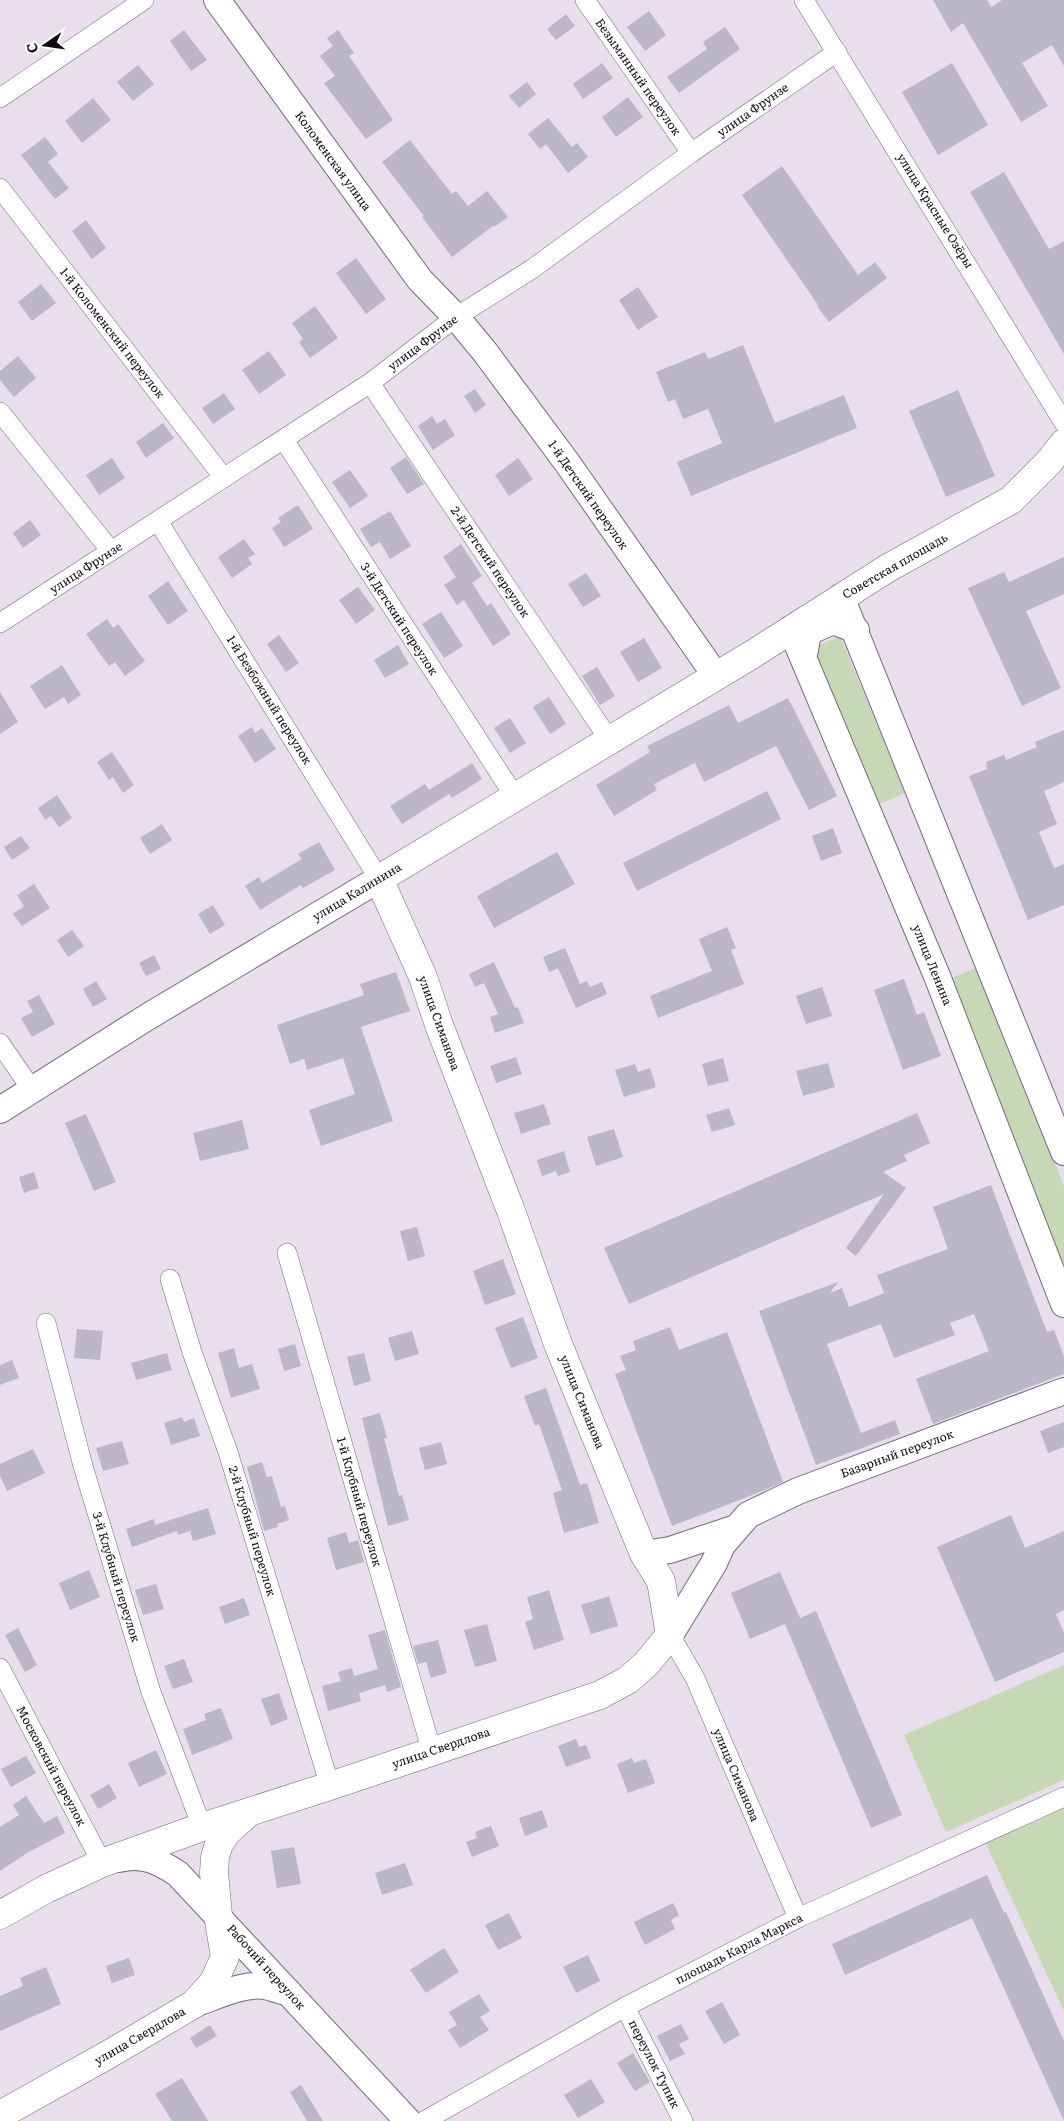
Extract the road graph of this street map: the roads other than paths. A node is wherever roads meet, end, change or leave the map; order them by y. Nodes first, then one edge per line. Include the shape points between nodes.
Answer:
1 (144, 0) edge
2 (217, 0) edge
3 (585, 0) edge
4 (804, 0) edge
5 (837, 52) junction
6 (0, 98) edge
7 (691, 153) junction
8 (0, 188) edge
9 (456, 317) junction
10 (370, 383) junction
11 (0, 412) edge
12 (1064, 423) edge
13 (284, 440) junction
14 (1064, 443) edge
15 (224, 478) junction
16 (158, 521) junction
17 (111, 551) junction
18 (841, 598) junction
19 (0, 623) edge
20 (791, 629) junction
21 (856, 630) junction
22 (803, 658) junction
23 (716, 676) junction
24 (610, 741) junction
25 (515, 797) junction
26 (379, 879) junction
27 (0, 1043) edge
28 (32, 1090) junction
29 (0, 1110) edge
30 (1064, 1152) edge
31 (287, 1253) dead end
32 (170, 1279) dead end
33 (1064, 1304) edge
34 (46, 1323) dead end
35 (1064, 1391) edge
36 (736, 1528) junction
37 (644, 1554) junction
38 (670, 1635) junction
39 (0, 1668) edge
40 (432, 1752) junction
41 (330, 1786) junction
42 (1064, 1797) edge
43 (252, 1811) junction
44 (202, 1826) junction
45 (102, 1863) junction
46 (0, 1915) edge
47 (218, 1915) junction
48 (798, 1918) junction
49 (288, 1992) junction
50 (194, 2004) junction
51 (625, 2007) junction
52 (0, 2115) edge
53 (408, 2121) edge
54 (424, 2121) edge
55 (683, 2121) edge

1 - 6 street
2 - 9 main road, Коломенская улица via 420,280
3 - 7 street, Безымянный переулок
4 - 5 street, улица Красные Озёры
5 - 7 street, улица Фрунзе
5 - 12 street, улица Красные Озёры
7 - 9 street, улица Фрунзе via 532,269
8 - 15 street, 1-й Коломенский переулок
9 - 10 street, улица Фрунзе
9 - 23 main road, 1-й Детский переулок via 568,464
10 - 13 street, улица Фрунзе
10 - 24 street, 2-й Детский переулок
11 - 17 street
13 - 15 street, улица Фрунзе
13 - 25 street, 3-й Детский переулок
14 - 18 main road, Советская площадь via 1011,500 888,568
15 - 16 street, улица Фрунзе
16 - 17 street, улица Фрунзе
16 - 26 street, 1-й Безбожный переулок
17 - 19 street, улица Фрунзе
18 - 20 main road, Советская площадь
18 - 21 main road
20 - 22 main road, улица Ленина
20 - 23 main road, Советская площадь
21 - 22 main road via 833,621 808,632
21 - 30 main road
22 - 33 main road, улица Ленина via 936,976
23 - 24 main road, улица Калинина
24 - 25 main road, улица Калинина
25 - 26 main road, улица Калинина
26 - 28 main road, улица Калинина via 157,1011
26 - 37 main road, улица Симанова via 423,978 558,1344
27 - 28 street
28 - 29 main road, улица Калинина
31 - 40 street, 1-й Клубный переулок
32 - 41 street, 2-й Клубный переулок via 228,1452
34 - 44 street, 3-й Клубный переулок via 83,1466 151,1692
35 - 36 main road, Базарный переулок via 798,1491 748,1515
36 - 37 main road, Базарный переулок via 670,1550
36 - 38 main road, Базарный переулок via 722,1545
37 - 38 main road, улица Симанова via 661,1581
38 - 40 main road, улица Свердлова via 628,1680 600,1695
38 - 48 street, улица Симанова via 695,1678
39 - 45 street, Московский переулок
40 - 41 main road, улица Свердлова
41 - 43 main road, улица Свердлова
42 - 48 street, площадь Карла Маркса
43 - 44 main road, улица Свердлова
43 - 47 main road, улица Свердлова via 236,1822 219,1844 214,1873
44 - 45 main road, улица Свердлова
45 - 46 main road, улица Свердлова
45 - 47 main road, Рабочий переулок via 129,1856 154,1859 178,1874
47 - 49 main road, Рабочий переулок
47 - 50 main road, улица Свердлова via 225,1957 213,1982
48 - 51 street, площадь Карла Маркса
49 - 50 main road via 264,1986 250,1987
49 - 53 main road, Рабочий переулок
50 - 52 main road, улица Свердлова
51 - 54 street, площадь Карла Маркса
51 - 55 street, переулок Тупик

